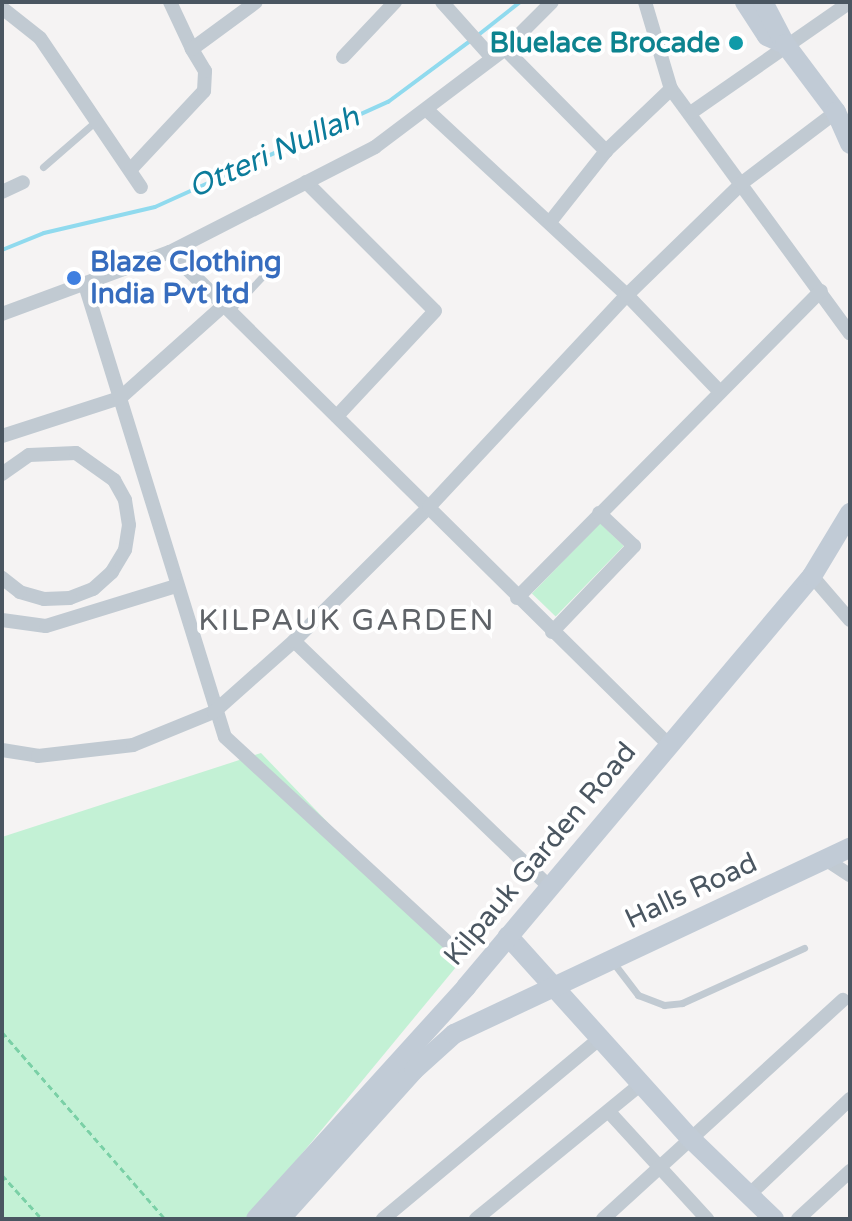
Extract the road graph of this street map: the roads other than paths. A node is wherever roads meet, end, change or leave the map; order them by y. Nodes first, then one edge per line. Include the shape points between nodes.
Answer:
1 (170, 2) edge
2 (256, 2) edge
3 (395, 2) edge
4 (442, 2) edge
5 (552, 2) edge
6 (645, 2) edge
7 (745, 2) edge
8 (763, 2) edge
9 (850, 2) edge
10 (2, 8) edge
11 (785, 44) junction
12 (192, 49) junction
13 (494, 52) junction
14 (343, 57) dead end
15 (671, 89) junction
16 (428, 111) junction
17 (692, 112) junction
18 (836, 112) junction
19 (96, 121) junction
20 (850, 144) edge
21 (606, 151) junction
22 (43, 167) dead end
23 (131, 169) junction
24 (23, 182) dead end
25 (306, 182) junction
26 (742, 183) junction
27 (141, 187) dead end
28 (2, 192) edge
29 (550, 222) junction
30 (170, 252) junction
31 (277, 261) dead end
32 (85, 285) junction
33 (821, 291) junction
34 (627, 295) junction
35 (227, 308) junction
36 (2, 314) edge
37 (850, 334) edge
38 (720, 392) junction
39 (120, 398) junction
40 (337, 416) junction
41 (2, 436) edge
42 (2, 474) edge
43 (148, 494) junction
44 (125, 500) junction
45 (429, 507) junction
46 (599, 513) junction
47 (850, 513) edge
48 (812, 576) junction
49 (2, 578) edge
50 (176, 586) junction
51 (517, 598) junction
52 (2, 620) edge
53 (850, 620) edge
54 (552, 632) junction
55 (294, 641) junction
56 (214, 712) junction
57 (669, 745) junction
58 (2, 750) edge
59 (850, 848) edge
60 (825, 859) junction
61 (850, 875) edge
62 (549, 886) junction
63 (508, 936) junction
64 (449, 944) dead end
65 (804, 948) dead end
66 (611, 960) junction
67 (557, 985) junction
68 (848, 1000) edge
69 (442, 1012) junction
70 (454, 1034) junction
71 (600, 1038) junction
72 (640, 1085) junction
73 (850, 1099) edge
74 (610, 1113) junction
75 (690, 1138) junction
76 (656, 1166) junction
77 (850, 1171) edge
78 (751, 1193) junction
79 (256, 1219) edge
80 (280, 1219) edge
81 (383, 1219) edge
82 (476, 1219) edge
83 (603, 1219) edge
84 (707, 1219) edge
85 (774, 1219) edge
86 (798, 1219) edge

1 - 12 street
2 - 12 street
3 - 14 street
4 - 13 street
5 - 13 street
6 - 15 street
7 - 11 main road via 767,36
8 - 11 main road
9 - 11 street
10 - 19 street via 40,38
11 - 17 street
11 - 18 main road
12 - 23 street via 205,71 204,91
13 - 16 street
13 - 21 street
15 - 17 street
15 - 21 street
16 - 25 street via 375,147
16 - 29 street
17 - 26 street
18 - 20 main road
18 - 26 street
19 - 22 lane
19 - 23 street
21 - 29 street
23 - 27 street
24 - 28 street
25 - 30 street
25 - 40 street via 435,311
26 - 33 street
26 - 34 street
29 - 34 street
30 - 32 street
30 - 35 street
31 - 35 lane
32 - 36 street
32 - 39 street
33 - 37 street
33 - 38 street
34 - 38 street
34 - 45 street
35 - 39 street
35 - 40 street
38 - 46 street
39 - 41 street
39 - 43 street
40 - 45 street
42 - 44 street via 29,455 76,453 97,463
43 - 44 street
43 - 50 street
44 - 49 street via 125,550 93,589 70,598 44,599
45 - 51 street
45 - 55 street
46 - 51 street
46 - 54 street via 634,546
47 - 48 main road, Kilpauk Garden Road
48 - 53 street
48 - 57 main road, Kilpauk Garden Road
50 - 52 street via 46,626
50 - 56 street
51 - 54 street
54 - 57 street
55 - 56 street
55 - 62 street
56 - 58 street via 133,745 38,756
56 - 64 street via 225,737
57 - 62 main road, Kilpauk Garden Road
59 - 60 main road, Halls Road
60 - 61 street
60 - 66 main road, Halls Road
62 - 63 main road, Kilpauk Garden Road
63 - 67 main road
63 - 69 main road, Kilpauk Garden Road
65 - 66 lane via 682,1003 664,1005 638,995
66 - 67 main road, Halls Road
67 - 70 main road
67 - 71 main road
68 - 75 street
69 - 70 main road via 459,1017
69 - 79 main road, Kilpauk Garden Road
70 - 80 main road via 414,1070
71 - 72 main road
71 - 81 street
72 - 74 street
72 - 75 main road
73 - 78 street
74 - 76 street
74 - 82 street
75 - 76 street
75 - 78 main road
76 - 83 street
76 - 84 street
77 - 86 street
78 - 85 main road

